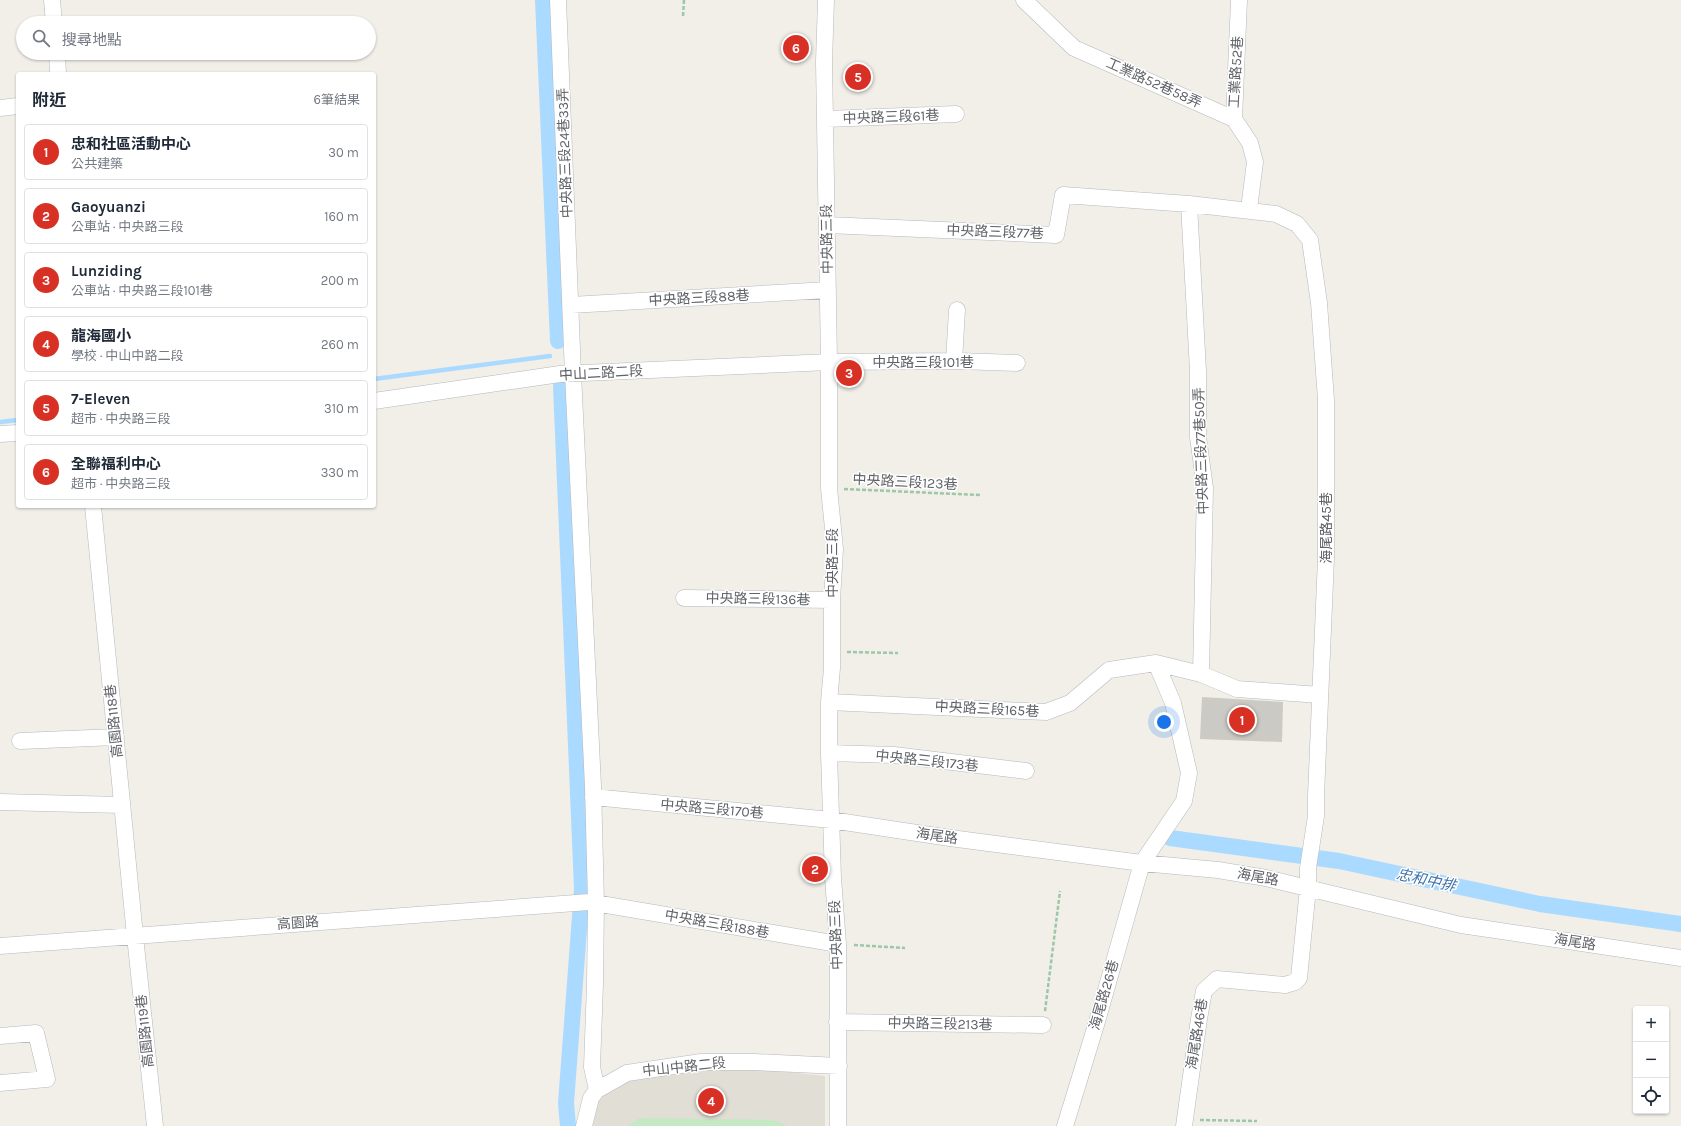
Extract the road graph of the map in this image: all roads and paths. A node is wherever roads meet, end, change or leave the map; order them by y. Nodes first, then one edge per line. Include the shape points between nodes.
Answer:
1 (52, 0) edge
2 (558, 0) edge
3 (684, 0) edge
4 (826, 0) edge
5 (1024, 0) edge
6 (1239, 0) edge
7 (53, 16) edge
8 (683, 16) dead end
9 (57, 60) edge
10 (58, 72) edge
11 (16, 106) edge
12 (0, 108) edge
13 (956, 114) dead end
14 (1234, 118) junction
15 (826, 119) junction
16 (1189, 204) junction
17 (1249, 210) junction
18 (827, 225) junction
19 (828, 290) junction
20 (571, 305) junction
21 (957, 310) dead end
22 (954, 361) junction
23 (829, 362) junction
24 (1018, 363) dead end
25 (573, 374) junction
26 (376, 401) edge
27 (16, 433) edge
28 (0, 434) edge
29 (829, 488) junction
30 (980, 495) dead end
31 (93, 508) edge
32 (684, 598) dead end
33 (832, 600) junction
34 (832, 652) junction
35 (898, 653) dead end
36 (1156, 663) junction
37 (1201, 674) junction
38 (1320, 695) junction
39 (829, 702) junction
40 (116, 737) junction
41 (20, 741) dead end
42 (829, 753) junction
43 (1026, 771) dead end
44 (593, 797) junction
45 (0, 802) edge
46 (122, 805) junction
47 (831, 820) junction
48 (1142, 863) junction
49 (1308, 888) junction
50 (1060, 891) dead end
51 (587, 902) junction
52 (135, 936) junction
53 (838, 944) junction
54 (0, 946) edge
55 (905, 948) dead end
56 (1681, 958) edge
57 (837, 1022) junction
58 (1043, 1025) joint
59 (0, 1036) edge
60 (839, 1066) junction
61 (0, 1083) edge
62 (597, 1090) junction
63 (1257, 1121) dead end
64 (1185, 1123) edge
65 (155, 1126) edge
66 (584, 1126) edge
67 (838, 1126) edge
68 (1065, 1126) edge

1 - 7 street
2 - 20 street, 中央路三段24巷33弄
3 - 8 path
4 - 15 street, 中央路三段
5 - 14 street, 工業路52巷58弄 via 1074,48
6 - 14 street, 工業路52巷
9 - 10 street
11 - 12 street
13 - 15 street, 中央路三段61巷
14 - 17 street, 工業路52巷 via 1250,143 1255,162
15 - 18 street, 中央路三段
16 - 17 street, 中央路三段77巷
16 - 18 street, 中央路三段77巷 via 1063,195 1056,235
16 - 37 street, 中央路三段77巷50弄 via 1198,371 1198,437 1205,488
17 - 38 street, 海尾路45巷 via 1276,214 1297,224 1310,240 1319,303 1326,400 1326,558
18 - 19 street, 中央路三段
19 - 20 street, 中央路三段88巷
19 - 23 street, 中央路三段
20 - 25 street, 中央路三段24巷33弄
21 - 22 street
22 - 23 street, 中央路三段101巷
22 - 24 street, 中央路三段101巷
23 - 25 street, 中山二路二段
23 - 29 street, 中央路三段
25 - 26 street, 中山二路二段
25 - 44 street, 中央路三段24巷33弄
27 - 28 street
29 - 30 path, 中央路三段123巷
29 - 33 street, 中央路三段 via 835,549
31 - 40 street, 高園路118巷
32 - 33 street, 中央路三段136巷
33 - 34 street, 中央路三段
34 - 35 path
34 - 39 street, 中央路三段
36 - 37 street
36 - 39 street, 中央路三段165巷 via 1109,670 1070,703 1046,712
36 - 48 street, 海尾路26巷 via 1173,703 1189,773 1184,801
37 - 38 street via 1237,689
38 - 49 street, 海尾路45巷 via 1316,816 1308,868
39 - 42 street, 中央路三段
40 - 41 street
40 - 46 street, 高園路118巷
42 - 43 street, 中央路三段173巷 via 894,756
42 - 47 street, 中央路三段
44 - 47 street, 中央路三段170巷
44 - 51 street, 中央路三段24巷33弄
45 - 46 street
46 - 52 street, 高園路118巷
47 - 48 street, 海尾路
47 - 53 street, 中央路三段
48 - 49 street, 海尾路 via 1225,871
48 - 68 street, 海尾路26巷
49 - 56 street, 海尾路 via 1461,925
49 - 64 street, 海尾路46巷 via 1299,978 1295,982 1285,985 1217,979 1204,991
50 - 58 path
51 - 52 street, 高園路
51 - 53 street, 中央路三段188巷
51 - 62 street, 中央路三段24巷33弄 via 595,984 592,1067
52 - 54 street, 高園路
52 - 65 street, 高園路119巷
53 - 55 path
53 - 57 street, 中央路三段
57 - 58 street, 中央路三段213巷
57 - 60 street, 中央路三段
59 - 61 street via 36,1032 47,1079
60 - 62 street, 中山中路二段 via 701,1062 627,1073
60 - 67 street, 中央路三段
62 - 66 street via 591,1098
63 - 64 path

